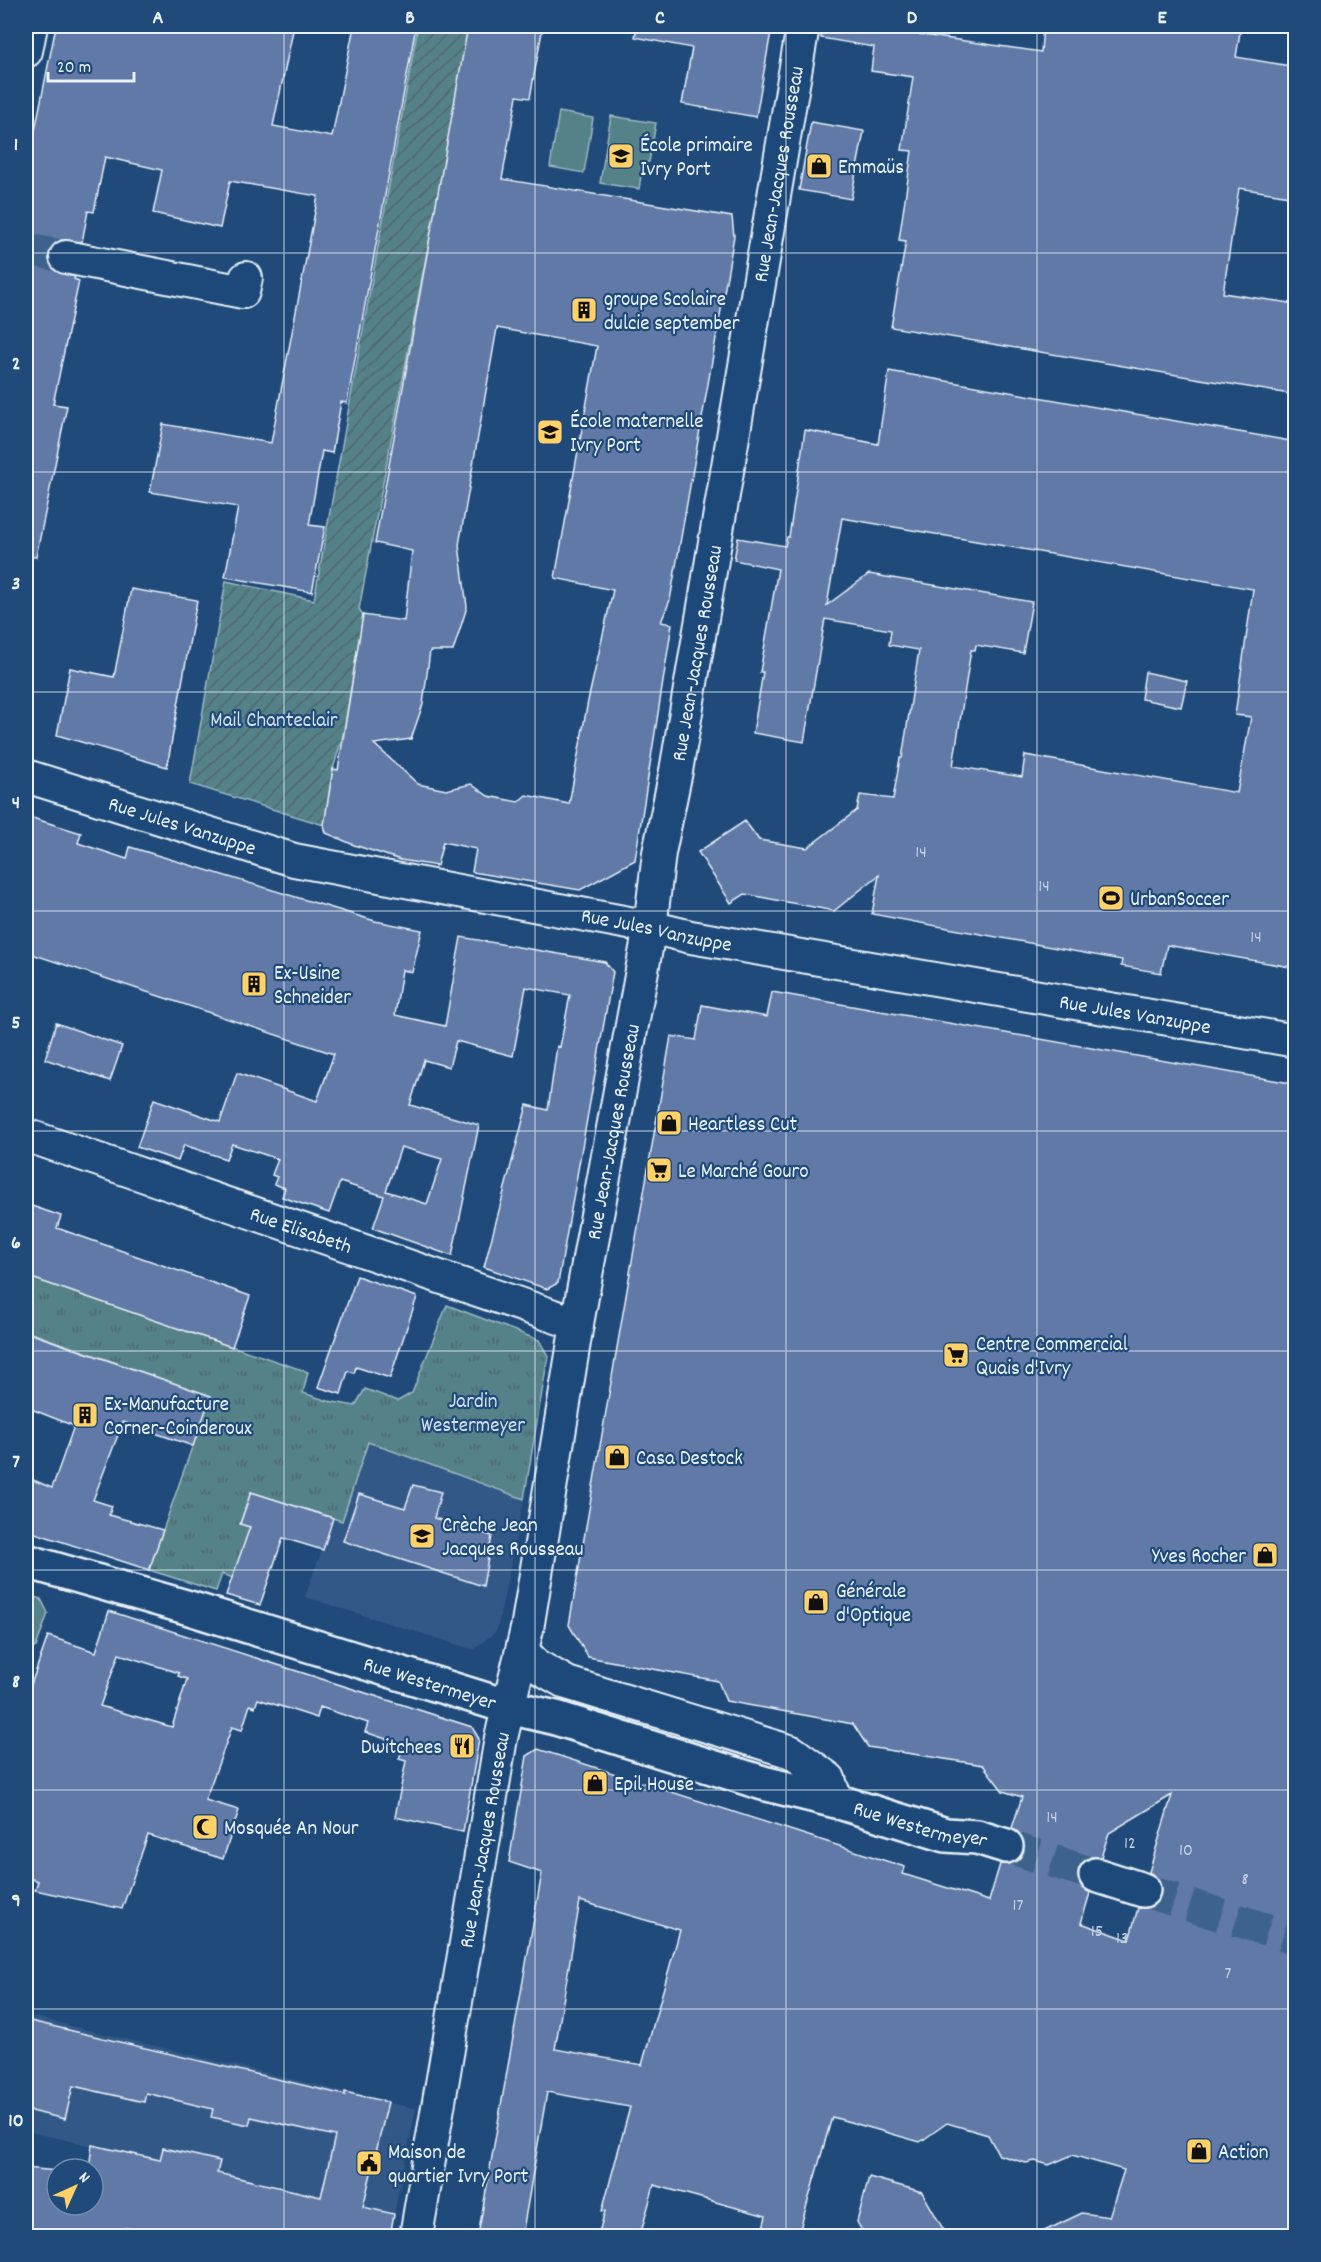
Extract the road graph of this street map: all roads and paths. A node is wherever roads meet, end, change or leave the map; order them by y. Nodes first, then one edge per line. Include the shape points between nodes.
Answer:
1 (31, 26) edge
2 (803, 26) edge
3 (26, 51) edge
4 (66, 257) tunnel mouth
5 (246, 278) dead end
6 (26, 776) edge
7 (650, 927) junction
8 (1296, 1041) edge
9 (26, 1135) edge
10 (577, 1324) junction
11 (26, 1561) edge
12 (523, 1653) junction
13 (509, 1707) junction
14 (836, 1801) junction
15 (1006, 1846) tunnel mouth
16 (1096, 1875) tunnel mouth
17 (1143, 1890) tunnel mouth
18 (416, 2236) edge

1 - 3 street
2 - 7 street, Rue Jean-Jacques Rousseau via 659,853
4 - 5 street via 130,259 243,292
6 - 7 street, Rue Jules Vanzuppe via 294,860
7 - 8 street, Rue Jules Vanzuppe via 739,946
7 - 10 street, Rue Jean-Jacques Rousseau
9 - 10 street, Rue Elisabeth
10 - 12 street, Rue Jean-Jacques Rousseau
11 - 13 main road, Rue Westermeyer
12 - 13 street, Rue Jean-Jacques Rousseau
12 - 14 street, Rue Westermeyer via 567,1683 792,1752 829,1779
13 - 14 main road, Rue Westermeyer
13 - 18 street, Rue Jean-Jacques Rousseau via 499,1746
14 - 15 main road, Rue Westermeyer via 945,1835 977,1837
16 - 17 main road

